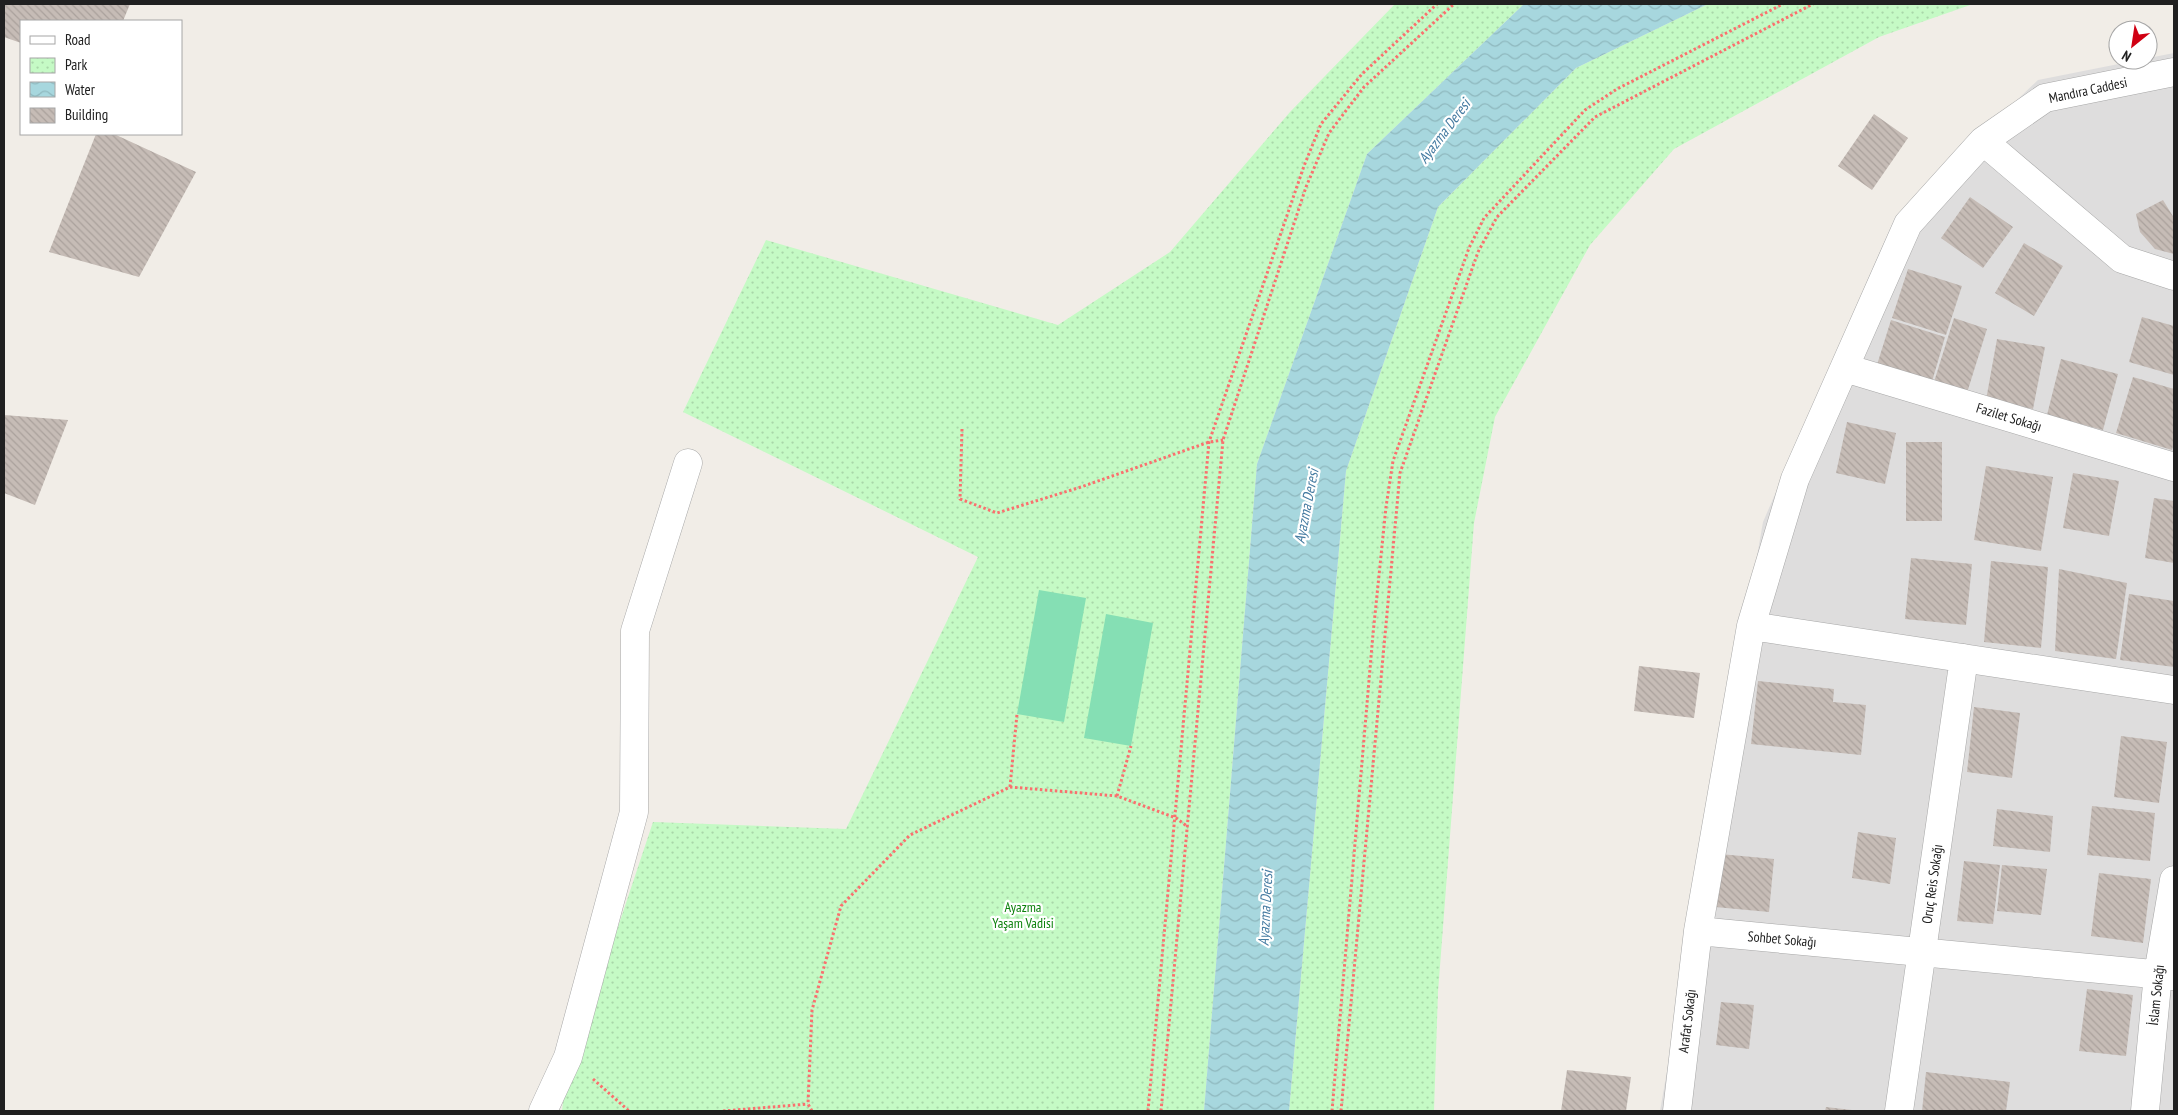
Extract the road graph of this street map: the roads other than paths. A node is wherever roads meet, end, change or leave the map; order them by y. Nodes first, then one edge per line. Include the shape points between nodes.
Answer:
1 (2174, 72) edge
2 (1983, 141) junction
3 (2174, 276) edge
4 (1845, 368) junction
5 (688, 463) dead end
6 (2174, 467) edge
7 (1751, 626) junction
8 (1964, 658) junction
9 (2174, 690) edge
10 (2174, 880) edge
11 (1698, 931) junction
12 (1922, 952) junction
13 (2166, 975) edge
14 (542, 1111) edge
15 (1677, 1111) edge
16 (1899, 1111) edge
17 (2145, 1111) edge

1 - 2 street, Mandıra Caddesi via 2045,98
2 - 3 street via 2122,259
2 - 4 street, Mandıra Caddesi via 1908,224
4 - 6 street, Fazilet Sokağı
4 - 7 street, Mandıra Caddesi via 1795,480
5 - 14 street via 635,630 634,812 568,1057
7 - 8 street
7 - 11 street
8 - 9 street
8 - 12 street, Oruç Reis Sokağı
10 - 13 street, İslam Sokağı
11 - 12 street, Sohbet Sokağı
11 - 15 street, Arafat Sokağı
12 - 13 street, Sohbet Sokağı
12 - 16 street, Oruç Reis Sokağı
13 - 17 street, İslam Sokağı

